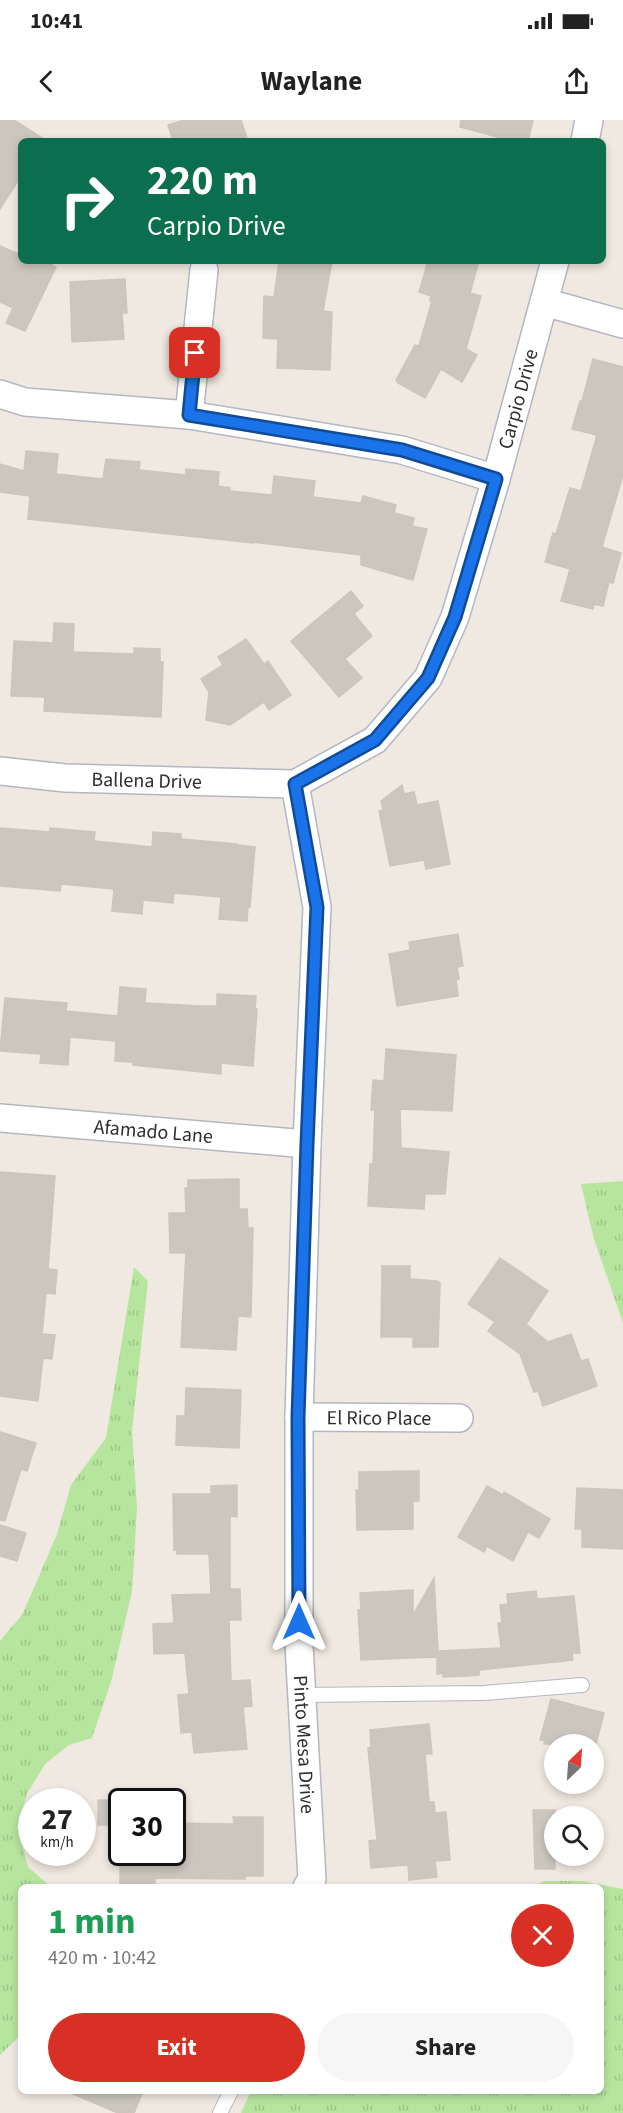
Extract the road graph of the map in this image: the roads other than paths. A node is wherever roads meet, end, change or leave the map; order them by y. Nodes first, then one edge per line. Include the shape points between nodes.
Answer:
1 (589, 120) edge
2 (586, 138) edge
3 (554, 264) edge
4 (204, 270) dead end
5 (544, 302) junction
6 (623, 324) edge
7 (0, 394) edge
8 (189, 415) junction
9 (496, 479) junction
10 (0, 771) edge
11 (295, 784) junction
12 (0, 1118) edge
13 (307, 1144) junction
14 (298, 1417) junction
15 (459, 1418) dead end
16 (582, 1685) dead end
17 (302, 1695) junction
18 (310, 1883) edge
19 (230, 2094) edge
20 (220, 2113) edge

1 - 2 street
3 - 5 street, Carpio Drive
4 - 8 street
5 - 6 street
5 - 9 street, Carpio Drive
7 - 8 street via 25,402
8 - 9 street via 402,450
9 - 11 street, Carpio Drive via 455,617 428,678 375,740
10 - 11 street, Ballena Drive via 65,778
11 - 13 street, Pinto Mesa Drive via 317,907
12 - 13 street, Afamado Lane
13 - 14 street, Pinto Mesa Drive
14 - 15 street, El Rico Place
14 - 17 street, Pinto Mesa Drive
16 - 17 lane via 484,1693
17 - 18 street, Pinto Mesa Drive
19 - 20 lane

